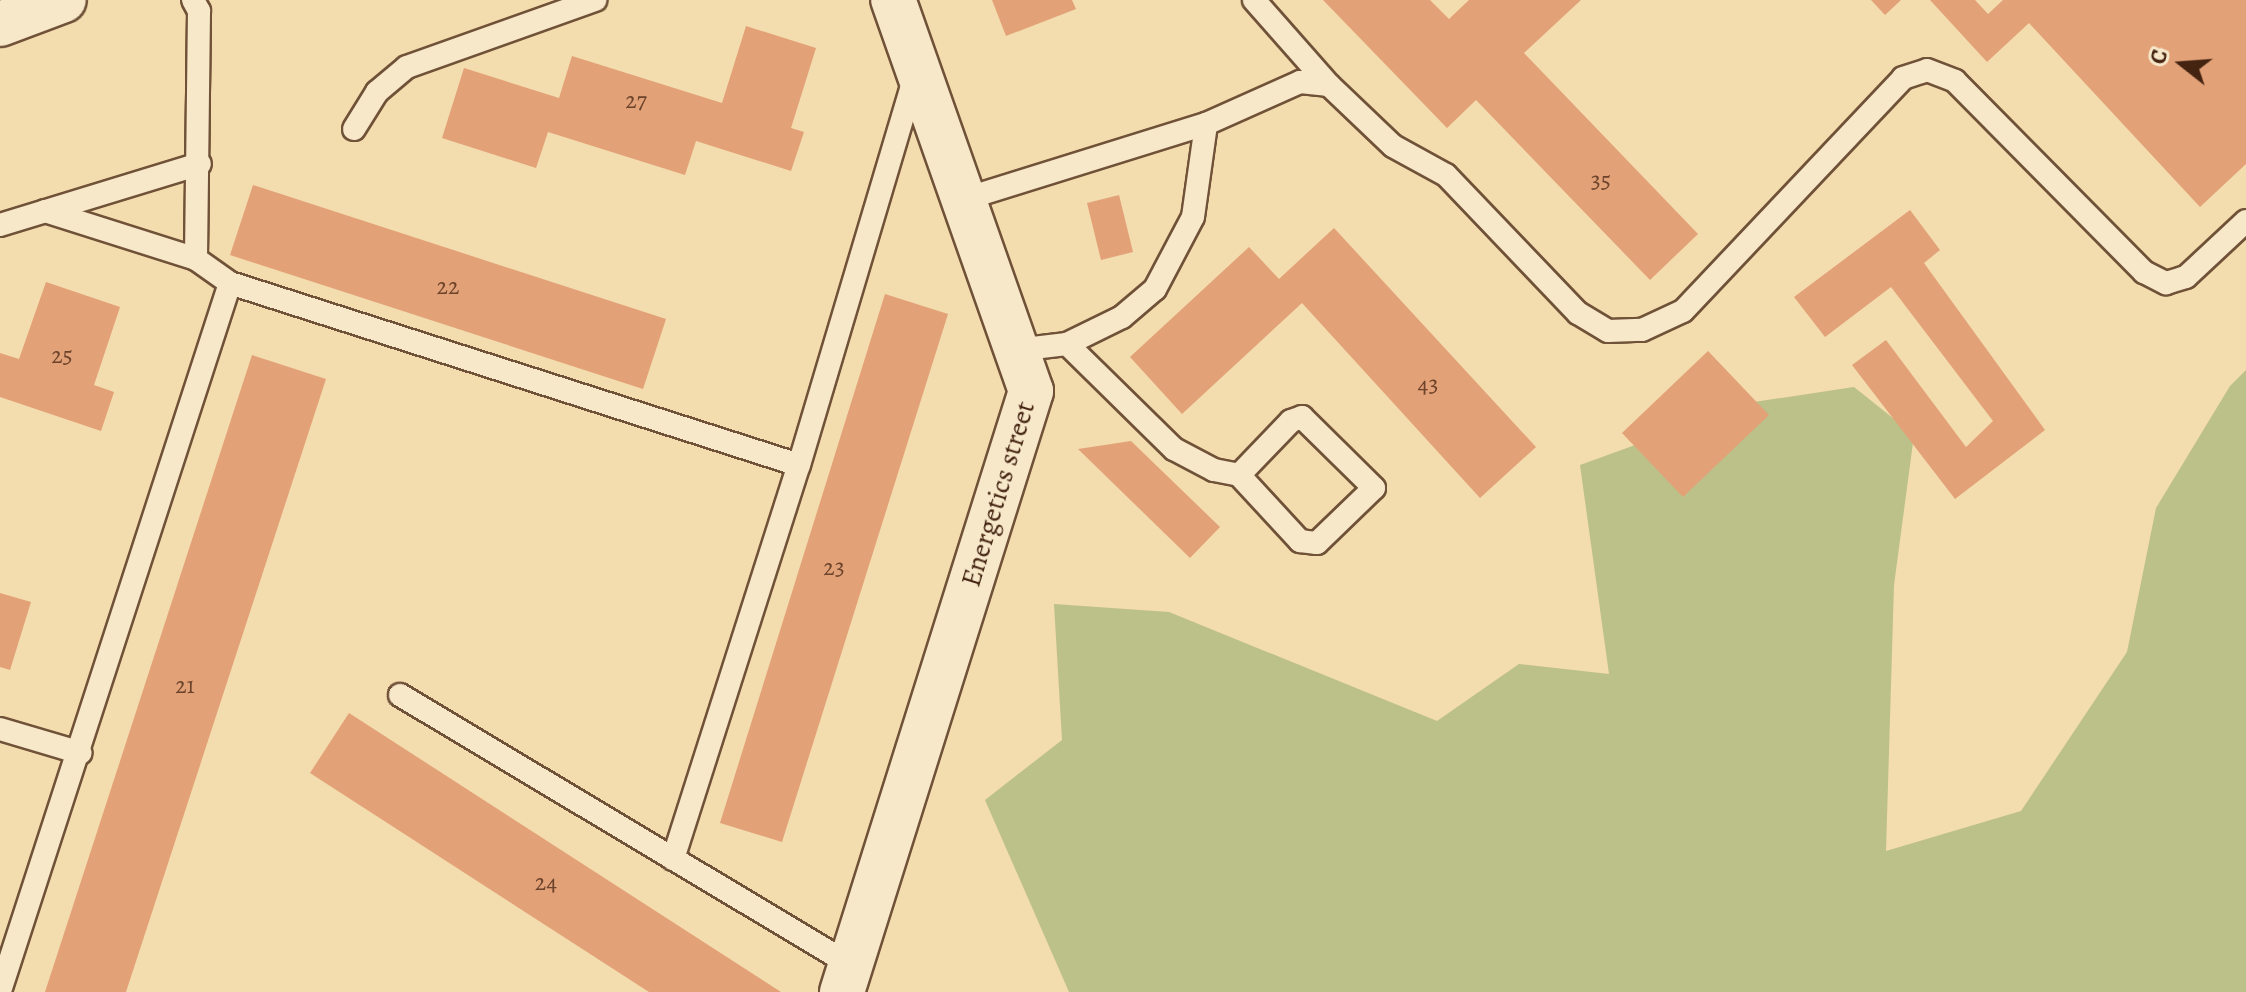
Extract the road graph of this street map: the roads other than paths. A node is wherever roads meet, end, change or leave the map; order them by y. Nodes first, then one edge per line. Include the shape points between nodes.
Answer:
1 (64, 0) edge
2 (193, 0) edge
3 (595, 0) edge
4 (893, 0) edge
5 (1254, 0) edge
6 (0, 24) edge
7 (918, 63) junction
8 (1329, 85) junction
9 (1206, 124) junction
10 (354, 129) dead end
11 (200, 164) junction
12 (965, 199) junction
13 (45, 211) junction
14 (2246, 221) edge
15 (0, 225) edge
16 (196, 259) junction
17 (230, 283) junction
18 (1067, 344) junction
19 (1016, 350) junction
20 (799, 465) junction
21 (1239, 475) junction
22 (400, 695) dead end
23 (0, 729) edge
24 (81, 753) junction
25 (673, 859) junction
26 (846, 978) edge
27 (0, 991) edge

1 - 6 street
2 - 11 lane via 199,11
3 - 10 lane via 407,67 377,92
4 - 7 street, Energetics street
5 - 8 lane
7 - 12 street, Energetics street
7 - 20 lane
8 - 9 lane via 1300,82
8 - 14 lane via 1393,146 1446,175 1578,313 1608,331 1642,330 1683,311 1903,78 1927,70 1955,81 2144,272 2166,283 2186,277
9 - 12 lane
9 - 18 lane via 1193,217 1155,289 1122,317
11 - 13 lane
11 - 16 lane
12 - 19 street, Energetics street
13 - 15 lane
13 - 16 lane
16 - 17 lane
17 - 20 lane
17 - 24 lane
18 - 19 lane
18 - 21 lane via 1174,449 1214,470
19 - 26 street, Energetics street via 1031,391
20 - 25 lane
21 - 21 lane via 1300,541 1309,544 1317,543 1374,488 1302,417 1291,421
22 - 25 lane
23 - 24 lane
24 - 27 lane
25 - 26 lane

